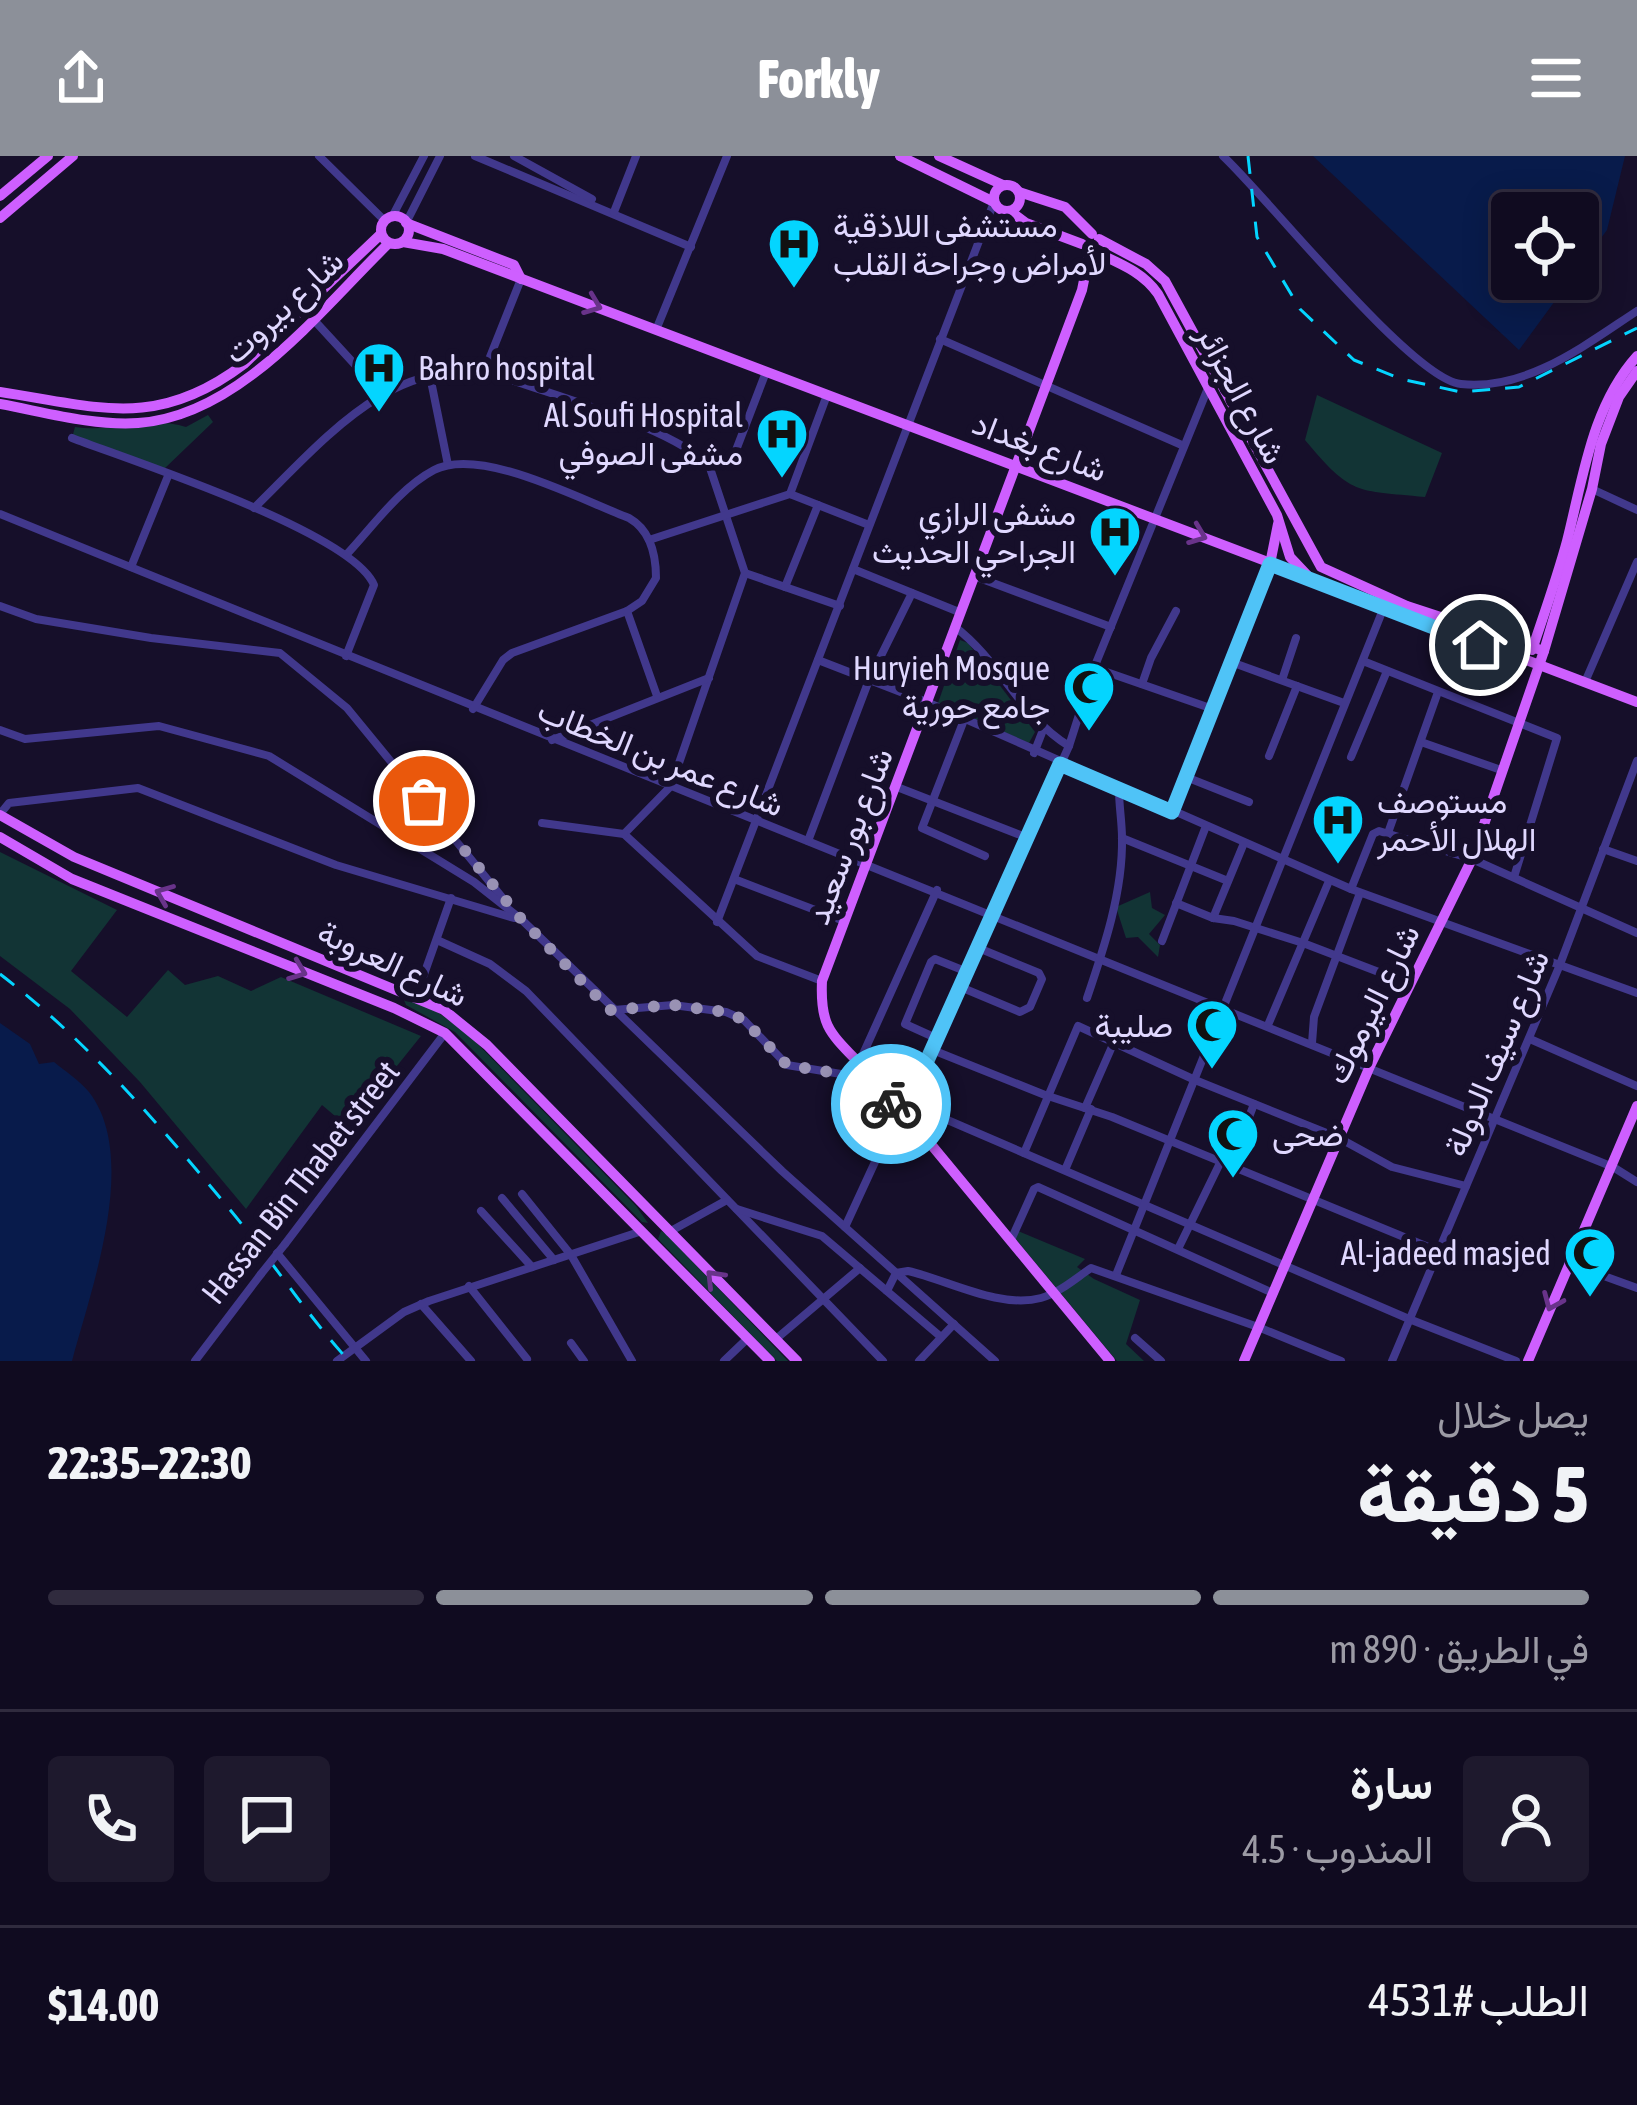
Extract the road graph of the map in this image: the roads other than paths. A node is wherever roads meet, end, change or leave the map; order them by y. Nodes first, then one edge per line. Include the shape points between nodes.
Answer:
1 (47, 156) edge
2 (73, 156) edge
3 (319, 156) edge
4 (424, 156) edge
5 (440, 156) edge
6 (475, 156) edge
7 (514, 156) edge
8 (636, 156) edge
9 (900, 156) edge
10 (939, 156) edge
11 (1223, 156) edge
12 (725, 157) edge
13 (1003, 185) junction
14 (1019, 192) junction
15 (0, 196) edge
16 (994, 202) junction
17 (614, 212) junction
18 (1010, 212) junction
19 (0, 218) edge
20 (406, 223) junction
21 (387, 229) junction
22 (403, 242) junction
23 (1091, 244) junction
24 (692, 247) junction
25 (521, 279) junction
26 (1164, 291) junction
27 (1637, 310) edge
28 (312, 318) junction
29 (656, 330) junction
30 (940, 339) junction
31 (1637, 356) edge
32 (767, 370) junction
33 (1637, 371) edge
34 (484, 372) junction
35 (430, 376) junction
36 (1215, 376) junction
37 (220, 382) junction
38 (1046, 385) junction
39 (1208, 388) junction
40 (0, 392) edge
41 (381, 393) junction
42 (827, 393) junction
43 (226, 395) junction
44 (0, 404) edge
45 (908, 424) junction
46 (72, 438) dead end
47 (1184, 446) junction
48 (448, 465) junction
49 (1013, 465) junction
50 (710, 468) junction
51 (168, 476) junction
52 (1592, 489) junction
53 (790, 494) junction
54 (818, 505) junction
55 (254, 508) junction
56 (1637, 510) edge
57 (0, 514) edge
58 (725, 515) junction
59 (1276, 515) junction
60 (1155, 519) junction
61 (869, 525) junction
62 (650, 540) junction
63 (347, 554) junction
64 (1637, 562) edge
65 (1270, 564) junction
66 (131, 567) junction
67 (853, 569) junction
68 (745, 573) junction
69 (973, 575) junction
70 (1324, 578) junction
71 (785, 587) junction
72 (912, 592) junction
73 (840, 605) junction
74 (0, 606) edge
75 (1384, 607) junction
76 (627, 611) junction
77 (1176, 611) dead end
78 (959, 612) junction
79 (953, 626) junction
80 (1111, 627) junction
81 (289, 632) junction
82 (1296, 638) dead end
83 (1539, 649) junction
84 (280, 652) junction
85 (346, 656) junction
86 (818, 660) junction
87 (1363, 661) junction
88 (1232, 662) junction
89 (1533, 665) junction
90 (1094, 668) junction
91 (1387, 671) junction
92 (711, 677) junction
93 (869, 680) junction
94 (1282, 680) junction
95 (1585, 682) junction
96 (1142, 684) junction
97 (1297, 686) junction
98 (1438, 692) junction
99 (657, 697) junction
100 (1637, 702) edge
101 (929, 703) junction
102 (1344, 703) junction
103 (473, 709) junction
104 (1213, 709) junction
105 (964, 720) junction
106 (1517, 722) junction
107 (0, 730) edge
108 (1043, 730) junction
109 (552, 740) junction
110 (1420, 742) junction
111 (1069, 746) junction
112 (1034, 753) junction
113 (1269, 756) dead end
114 (1351, 757) dead end
115 (1637, 761) edge
116 (1060, 764) junction
117 (1502, 770) junction
118 (1186, 777) junction
119 (671, 787) junction
120 (897, 787) junction
121 (1119, 790) junction
122 (932, 801) junction
123 (1250, 802) dead end
124 (1172, 812) junction
125 (0, 814) edge
126 (757, 821) junction
127 (542, 823) dead end
128 (1206, 826) junction
129 (1388, 833) junction
130 (624, 834) junction
131 (0, 837) edge
132 (1028, 838) junction
133 (1122, 838) junction
134 (808, 842) junction
135 (1244, 843) junction
136 (1604, 849) junction
137 (985, 856) dead end
138 (1472, 859) junction
139 (1284, 861) junction
140 (1637, 861) edge
141 (867, 864) junction
142 (1190, 866) junction
143 (122, 876) junction
144 (1514, 877) junction
145 (734, 879) junction
146 (1330, 880) junction
147 (1228, 881) junction
148 (937, 890) junction
149 (1355, 891) junction
150 (114, 896) junction
151 (451, 898) junction
152 (1176, 903) junction
153 (1580, 910) junction
154 (991, 913) junction
155 (1213, 918) junction
156 (227, 919) junction
157 (522, 920) junction
158 (717, 922) junction
159 (845, 922) junction
160 (1441, 923) junction
161 (1257, 929) junction
162 (1637, 933) edge
163 (218, 940) junction
164 (437, 940) junction
165 (1162, 940) dead end
166 (1303, 943) junction
167 (976, 947) junction
168 (1336, 956) junction
169 (1103, 958) junction
170 (1559, 967) junction
171 (965, 971) junction
172 (822, 981) junction
173 (1410, 984) junction
174 (958, 986) junction
175 (401, 990) junction
176 (1637, 993) edge
177 (416, 997) junction
178 (1087, 998) dead end
179 (394, 1008) junction
180 (1222, 1008) junction
181 (610, 1010) junction
182 (1268, 1025) junction
183 (445, 1033) junction
184 (935, 1038) junction
185 (1530, 1039) junction
186 (1114, 1042) junction
187 (1312, 1042) junction
188 (931, 1049) junction
189 (859, 1063) junction
190 (1370, 1066) junction
191 (859, 1077) junction
192 (1195, 1080) junction
193 (1637, 1086) edge
194 (1048, 1096) junction
195 (1254, 1104) junction
196 (903, 1106) junction
197 (1637, 1106) edge
198 (1088, 1108) junction
199 (1496, 1118) junction
200 (1340, 1138) junction
201 (1171, 1142) junction
202 (1024, 1153) junction
203 (1224, 1165) junction
204 (1612, 1167) junction
205 (1065, 1170) junction
206 (1637, 1182) edge
207 (1466, 1186) junction
208 (522, 1193) dead end
209 (1314, 1197) junction
210 (502, 1198) dead end
211 (727, 1200) junction
212 (1145, 1206) junction
213 (736, 1209) junction
214 (481, 1211) dead end
215 (657, 1220) junction
216 (1190, 1225) junction
217 (845, 1227) junction
218 (1135, 1230) junction
219 (669, 1232) junction
220 (641, 1234) junction
221 (1011, 1240) junction
222 (1178, 1249) junction
223 (1438, 1251) junction
224 (278, 1253) junction
225 (571, 1255) junction
226 (554, 1260) junction
227 (1568, 1263) junction
228 (532, 1267) junction
229 (1287, 1267) junction
230 (860, 1268) junction
231 (896, 1273) junction
232 (1116, 1275) junction
233 (469, 1286) junction
234 (1637, 1288) edge
235 (886, 1291) junction
236 (1054, 1292) junction
237 (1274, 1294) junction
238 (822, 1298) junction
239 (422, 1304) junction
240 (1409, 1319) junction
241 (954, 1324) junction
242 (1258, 1327) junction
243 (941, 1337) junction
244 (1135, 1338) dead end
245 (747, 1339) junction
246 (775, 1340) junction
247 (571, 1343) dead end
248 (355, 1348) junction
249 (927, 1352) junction
250 (527, 1359) edge
251 (1110, 1360) edge
252 (195, 1361) edge
253 (337, 1361) edge
254 (366, 1361) edge
255 (471, 1361) edge
256 (584, 1361) edge
257 (632, 1361) edge
258 (724, 1361) edge
259 (770, 1361) edge
260 (796, 1361) edge
261 (883, 1361) edge
262 (919, 1361) edge
263 (936, 1361) edge
264 (995, 1361) edge
265 (1161, 1361) edge
266 (1244, 1361) edge
267 (1341, 1361) edge
268 (1392, 1361) edge
269 (1516, 1361) edge
270 (1528, 1361) edge

1 - 15 main road
2 - 19 main road
3 - 21 street
4 - 21 street
5 - 20 street
6 - 17 street
7 - 17 street
8 - 17 street
9 - 16 main road
10 - 13 main road
11 - 27 street via 1436,376 1457,384 1507,382 1566,358
12 - 24 street
13 - 14 main road
13 - 16 main road
14 - 18 main road
14 - 23 main road via 1065,208
16 - 18 main road
16 - 30 street
17 - 24 street
18 - 23 main road
20 - 21 main road
20 - 22 main road
20 - 25 main road, شارع بغداد via 514,265
21 - 22 main road, شارع بيروت
21 - 28 main road, شارع بيروت
21 - 37 main road, شارع بيروت
22 - 25 main road, شارع بغداد
23 - 26 main road, شارع الجزائر
23 - 38 main road, شارع بور سعيد
24 - 29 street
25 -> 29 main road, شارع بغداد
25 - 34 street
26 - 36 main road, شارع الجزائر
26 - 39 main road, شارع الجزائر
28 - 41 street
28 - 43 main road, شارع بيروت
29 - 32 main road, شارع بغداد
30 - 38 street
30 - 45 street
31 - 83 main road via 1601,414
32 - 42 main road, شارع بغداد
32 - 50 street via 734,458
33 - 52 main road via 1611,416
34 - 35 street
34 - 50 street via 676,441
35 - 41 street
35 - 48 street
36 - 39 main road
36 - 70 main road, شارع الجزائر
37 - 40 main road, شارع بيروت via 180,402 124,411
37 - 43 main road
38 - 47 street
38 - 49 main road, شارع بور سعيد
39 - 47 street
39 - 59 main road, شارع الجزائر
41 - 55 street
42 - 45 main road, شارع بغداد
42 - 53 street
43 - 44 main road, شارع بيروت via 136,423
45 - 49 main road, شارع بغداد
45 - 61 street
46 - 51 street
47 - 60 street
48 - 62 street via 494,467 628,518
48 - 63 street via 411,486
49 - 60 main road, شارع بغداد
49 - 69 main road, شارع بور سعيد
50 - 58 street
51 - 55 street
51 - 66 street
52 - 56 street
52 - 83 main road
53 - 54 street
53 - 58 street
54 - 61 street
54 - 71 street
55 - 63 street
57 - 66 street, شارع عمر بن الخطاب
58 - 62 street
58 - 68 street
59 - 65 main road
59 - 70 main road, شارع الجزائر via 1290,557
60 -> 65 main road, شارع بغداد
60 - 80 street
61 - 67 street
62 - 76 street via 656,578
63 - 85 street via 374,585
64 - 95 street
65 - 70 main road, شارع بغداد
65 - 88 street
66 - 81 street, شارع عمر بن الخطاب
67 - 72 street
67 - 73 street
68 - 71 street
68 - 92 street
69 - 78 main road, شارع بور سعيد
69 - 80 street
70 - 75 main road, شارع بغداد
70 - 83 main road, شارع بغداد
71 - 73 street
72 - 78 street
72 - 93 street
73 - 86 street
74 - 84 street via 82,627
75 - 87 street
75 - 89 main road, شارع بغداد
76 - 99 street
76 - 103 street via 512,653
77 - 96 street
78 - 79 main road, شارع بور سعيد
79 - 101 main road, شارع بور سعيد
79 - 108 street
80 - 90 street
81 - 84 street
81 - 85 street, شارع عمر بن الخطاب
82 - 94 street
83 - 89 main road, شارع اليرموك
84 - 157 street via 347,708
85 - 103 street, شارع عمر بن الخطاب
86 - 93 street
86 - 126 street
87 - 91 street
87 - 102 street
88 - 94 street
88 - 104 street
89 - 95 main road, شارع بغداد
89 - 106 main road, شارع اليرموك
90 - 96 street
90 - 111 street
91 - 98 street
91 - 114 street
92 - 99 street
92 - 119 street
93 - 101 street
93 - 134 street
94 - 97 street
95 - 100 main road, شارع بغداد
96 - 104 street
97 - 102 street
97 - 113 street
98 - 106 street
98 - 110 street
99 - 109 street
101 - 105 street
101 - 120 main road, شارع بور سعيد
102 - 139 street
103 - 109 street, شارع عمر بن الخطاب
104 - 118 street
105 - 112 street
105 - 122 street
106 - 117 main road, شارع اليرموك
106 - 144 street via 1558,743
107 - 157 street via 25,739 159,726 269,756
108 - 111 street
108 - 112 street
109 - 119 street, شارع عمر بن الخطاب
110 - 117 street
110 - 129 street
111 - 116 street
112 - 116 street
115 - 136 street, شارع سيف الدولة
116 - 121 street
116 - 132 street
117 - 138 main road, شارع اليرموك
118 - 123 street
118 - 124 street
119 - 126 street, شارع عمر بن الخطاب
119 - 130 street
120 - 122 street
120 - 141 main road, شارع بور سعيد
121 - 124 street
121 - 133 street
122 - 132 street
122 - 137 street via 922,829
124 - 128 street
125 - 143 main road, شارع العروبة
125 - 151 street via 9,802 138,788 336,865
126 - 134 street, شارع عمر بن الخطاب
126 - 145 street
127 - 130 street
128 - 135 street
128 - 142 street
129 - 138 street
129 - 149 street via 1372,834
130 - 158 street
131 - 150 main road, شارع العروبة
132 - 154 street
133 - 142 street
133 - 169 street
134 - 141 street, شارع عمر بن الخطاب
135 - 139 street
135 - 147 street
136 - 140 street
136 - 153 street, شارع سيف الدولة
138 - 144 street
138 - 160 main road, شارع اليرموك
139 - 146 street
139 - 161 street
141 - 148 street, شارع عمر بن الخطاب
141 - 159 main road, شارع بور سعيد
142 - 147 street
142 - 152 street
143 - 150 main road
156 -> 143 main road, شارع العروبة
144 - 153 street
145 - 158 street
145 - 159 street
146 - 149 street
146 - 166 street
147 - 155 street
148 - 154 street, شارع عمر بن الخطاب
148 - 189 street
149 - 160 street
149 - 168 street
150 - 163 main road, شارع العروبة
151 - 157 street
151 - 164 street
152 - 155 street
152 - 165 street
153 - 162 street
153 - 170 street, شارع سيف الدولة
154 - 167 street
154 - 169 street, شارع عمر بن الخطاب
155 - 161 street
156 - 163 main road
156 - 175 main road, شارع العروبة
157 - 181 street
158 - 172 street via 757,956
159 - 172 main road, شارع بور سعيد
160 - 170 street
160 - 173 main road, شارع اليرموك
161 - 166 street
161 - 180 street
163 -> 179 main road, شارع العروبة
164 - 177 street
164 - 211 street via 478,956 526,991
166 - 168 street
166 - 182 street
167 - 171 street
167 - 174 street via 1039,973 1030,1007 1020,1012
168 - 173 street
168 - 187 street
169 - 178 street
169 - 180 street, شارع عمر بن الخطاب
170 - 176 street
170 - 185 street, شارع سيف الدولة
171 - 174 street
171 - 184 street via 931,962 905,1024
172 - 189 main road via 825,1028
173 - 190 main road, شارع اليرموك
174 - 184 street
175 - 177 main road, شارع العروبة
175 - 179 main road
177 - 215 main road, شارع العروبة via 467,1026
179 - 183 main road, شارع العروبة
180 - 182 street, شارع عمر بن الخطاب
180 - 192 street
181 - 191 street via 673,1005 726,1012 787,1065
181 - 217 street
182 - 187 street, شارع عمر بن الخطاب
183 - 220 main road, شارع العروبة
183 - 224 street, Hassan Bin Thabet street, bridge
184 - 188 street
185 - 193 street
185 - 199 street, شارع سيف الدولة
186 - 192 street
186 - 194 street via 1077,1026
186 - 198 street
187 - 190 street, شارع عمر بن الخطاب
188 - 194 street
188 - 196 street
189 - 191 main road
190 - 199 street, شارع عمر بن الخطاب
190 - 200 main road, شارع اليرموك
191 - 196 main road
192 - 195 street
192 - 201 street
194 - 198 street
194 - 202 street
195 - 200 street
195 - 203 street
196 - 202 street
196 - 217 street
196 - 221 main road
197 - 204 main road
198 - 201 street
198 - 205 street
199 - 204 street, شارع عمر بن الخطاب
199 - 207 street, شارع سيف الدولة
200 - 207 street via 1392,1167
200 - 209 main road, شارع اليرموك
201 - 203 street
201 - 212 street
202 - 205 street
203 - 209 street
203 - 216 street
204 - 206 street, شارع عمر بن الخطاب
204 - 227 main road
205 - 212 street
207 - 223 street, شارع سيف الدولة
208 - 225 street
209 - 223 street
209 - 229 main road, شارع اليرموك
210 - 226 street
211 - 213 street
211 - 219 street
212 - 216 street
212 - 218 street
213 - 230 street via 822,1236
213 - 238 street
214 - 228 street
215 - 219 main road, شارع العروبة
215 - 220 main road
216 - 222 street
216 - 229 street
217 - 231 street
218 - 221 street via 1036,1187
218 - 222 street
218 - 232 street
246 -> 219 main road, شارع العروبة
220 - 225 street
220 - 245 main road, شارع العروبة
221 - 236 main road
222 - 237 street
223 - 240 street, شارع سيف الدولة
224 - 248 street
224 - 252 street, Hassan Bin Thabet street, bridge
225 - 226 street
225 - 257 street
226 - 228 street
227 - 234 street
227 -> 270 main road
228 - 233 street
229 - 237 main road, شارع اليرموك
229 - 240 street
230 - 235 street
230 - 238 street
231 - 235 street
231 - 236 street via 1019,1299
231 - 241 street
232 - 236 street via 1091,1268
232 - 242 street
233 - 239 street
233 - 250 street
235 - 243 street
236 - 251 main road
237 - 242 main road, شارع اليرموك
238 - 246 street
238 - 261 street
239 - 248 street
239 - 255 street
240 - 268 street, شارع سيف الدولة
240 - 269 street
241 - 243 street
241 - 264 street
242 - 266 main road, شارع اليرموك
242 - 267 street
243 - 249 street
244 - 265 street
245 - 258 street
245 - 259 main road, شارع العروبة
246 - 260 main road, شارع العروبة
247 - 256 street
248 - 253 street
248 - 254 street
249 - 262 street
249 - 263 street

